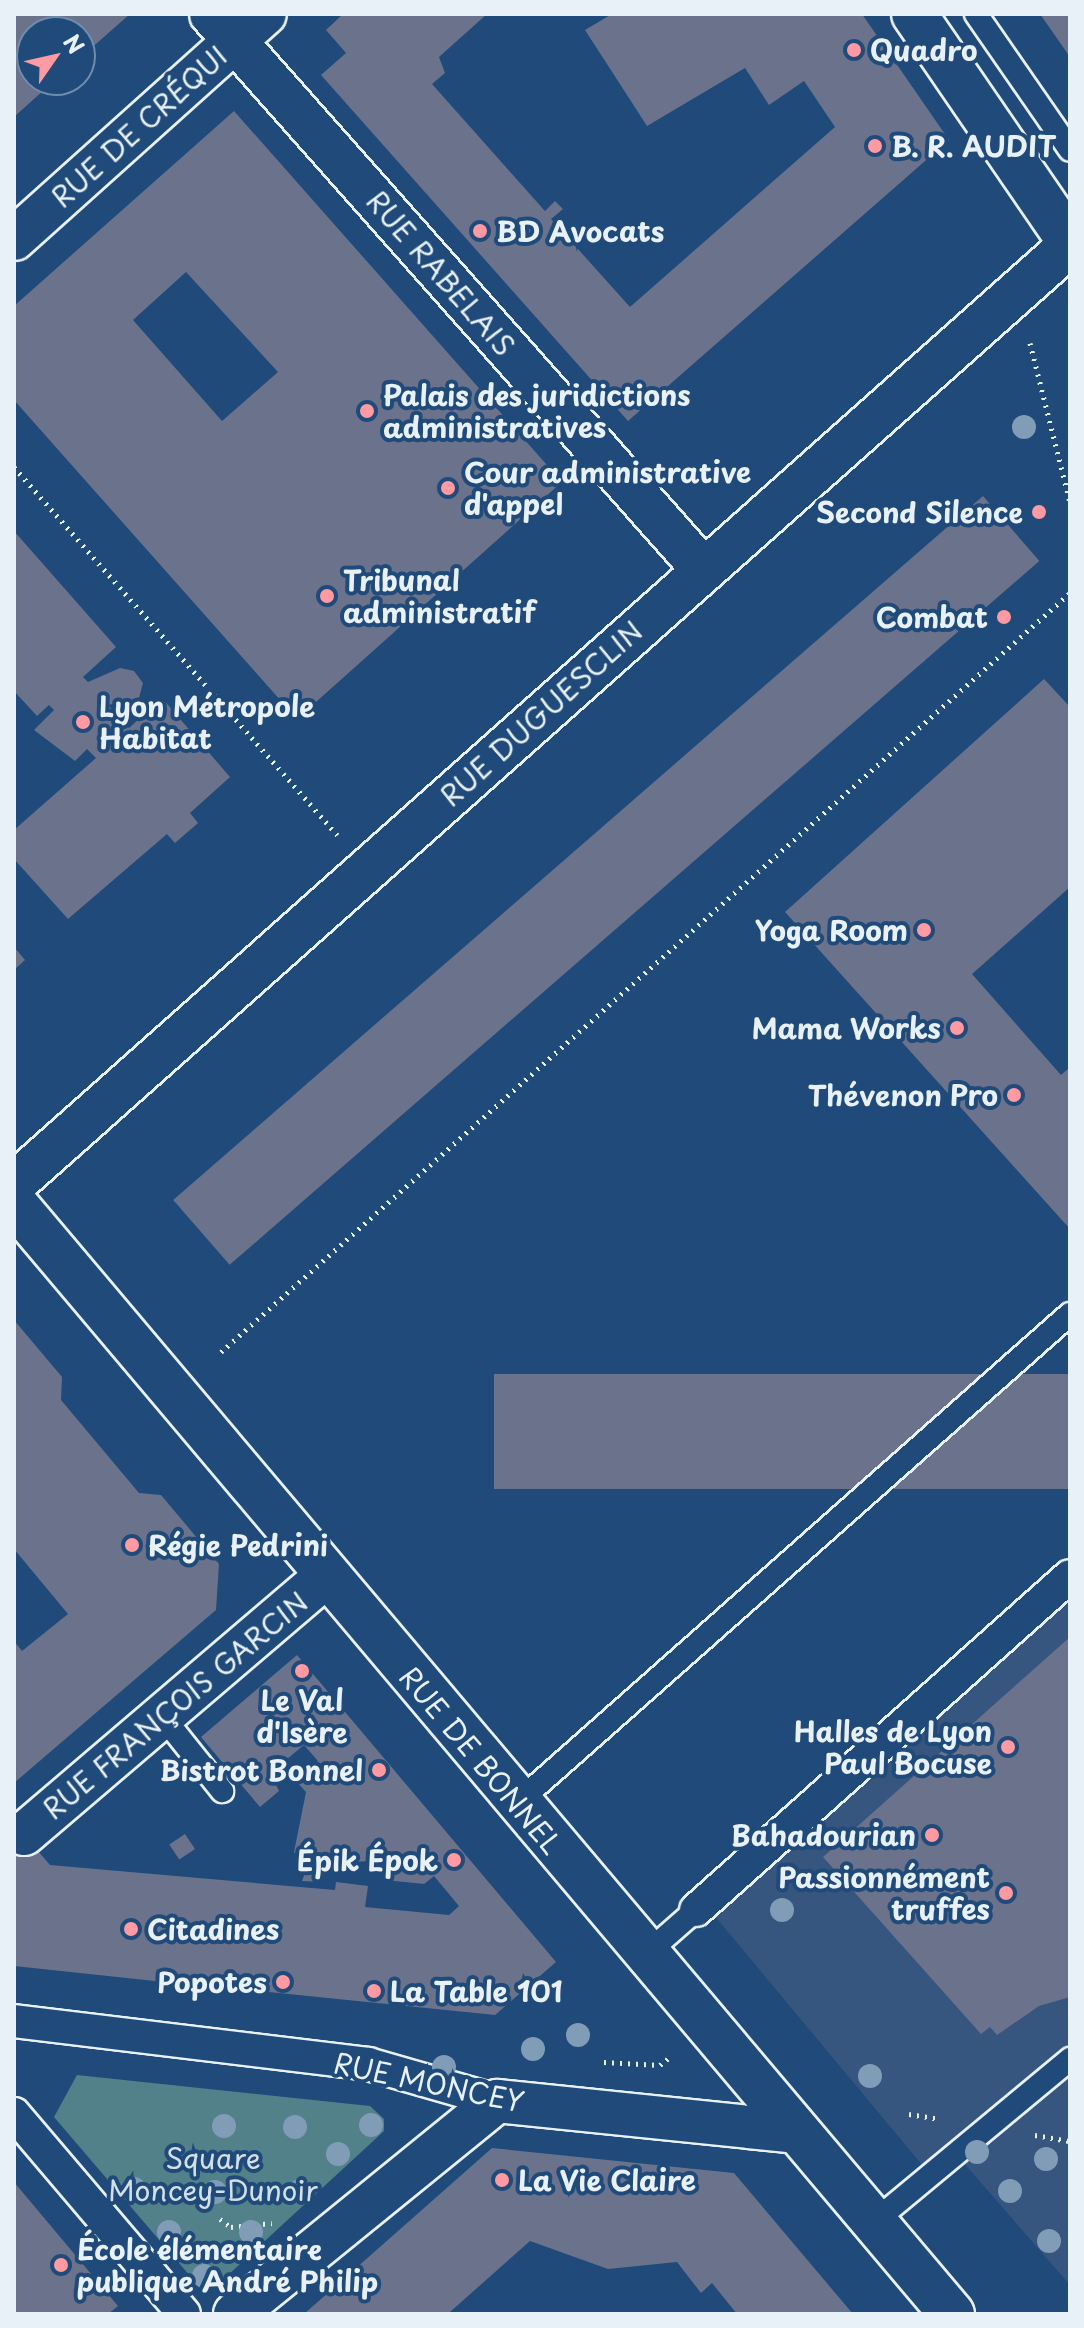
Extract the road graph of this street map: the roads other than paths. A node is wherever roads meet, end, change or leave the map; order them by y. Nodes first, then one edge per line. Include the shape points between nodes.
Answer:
1 (914, 14) edge
2 (976, 14) edge
3 (237, 23) edge
4 (1070, 150) edge
5 (14, 239) edge
6 (1070, 244) edge
7 (702, 568) junction
8 (14, 1184) edge
9 (14, 1203) edge
10 (1070, 1314) edge
11 (326, 1576) junction
12 (1070, 1576) edge
13 (163, 1717) junction
14 (222, 1791) dead end
15 (517, 1803) junction
16 (24, 1834) dead end
17 (696, 1910) joint
18 (646, 1954) junction
19 (14, 2021) edge
20 (1070, 2059) edge
21 (497, 2101) junction
22 (14, 2114) edge
23 (798, 2132) junction
24 (875, 2221) junction
25 (184, 2314) edge
26 (235, 2314) edge
27 (952, 2314) edge

1 - 6 main road
2 - 4 lane
3 - 5 street, RUE DE CRÉQUI
3 - 7 street, RUE RABELAIS
6 - 7 street, RUE DUGUESCLIN
7 - 8 street, RUE DUGUESCLIN
9 - 11 main road, RUE DE BONNEL
10 - 15 lane
11 - 13 street, RUE FRANÇOIS GARCIN
11 - 15 main road, RUE DE BONNEL
12 - 17 street
13 - 14 lane
13 - 16 street, RUE FRANÇOIS GARCIN
15 - 18 main road, RUE DE BONNEL
17 - 18 lane
18 - 23 main road, RUE DE BONNEL
19 - 21 street, RUE MONCEY via 368,2064
20 - 24 lane
21 - 23 street, RUE MONCEY
21 - 26 street
22 - 25 street
23 - 24 main road, RUE DE BONNEL
24 - 27 main road, RUE DE BONNEL

